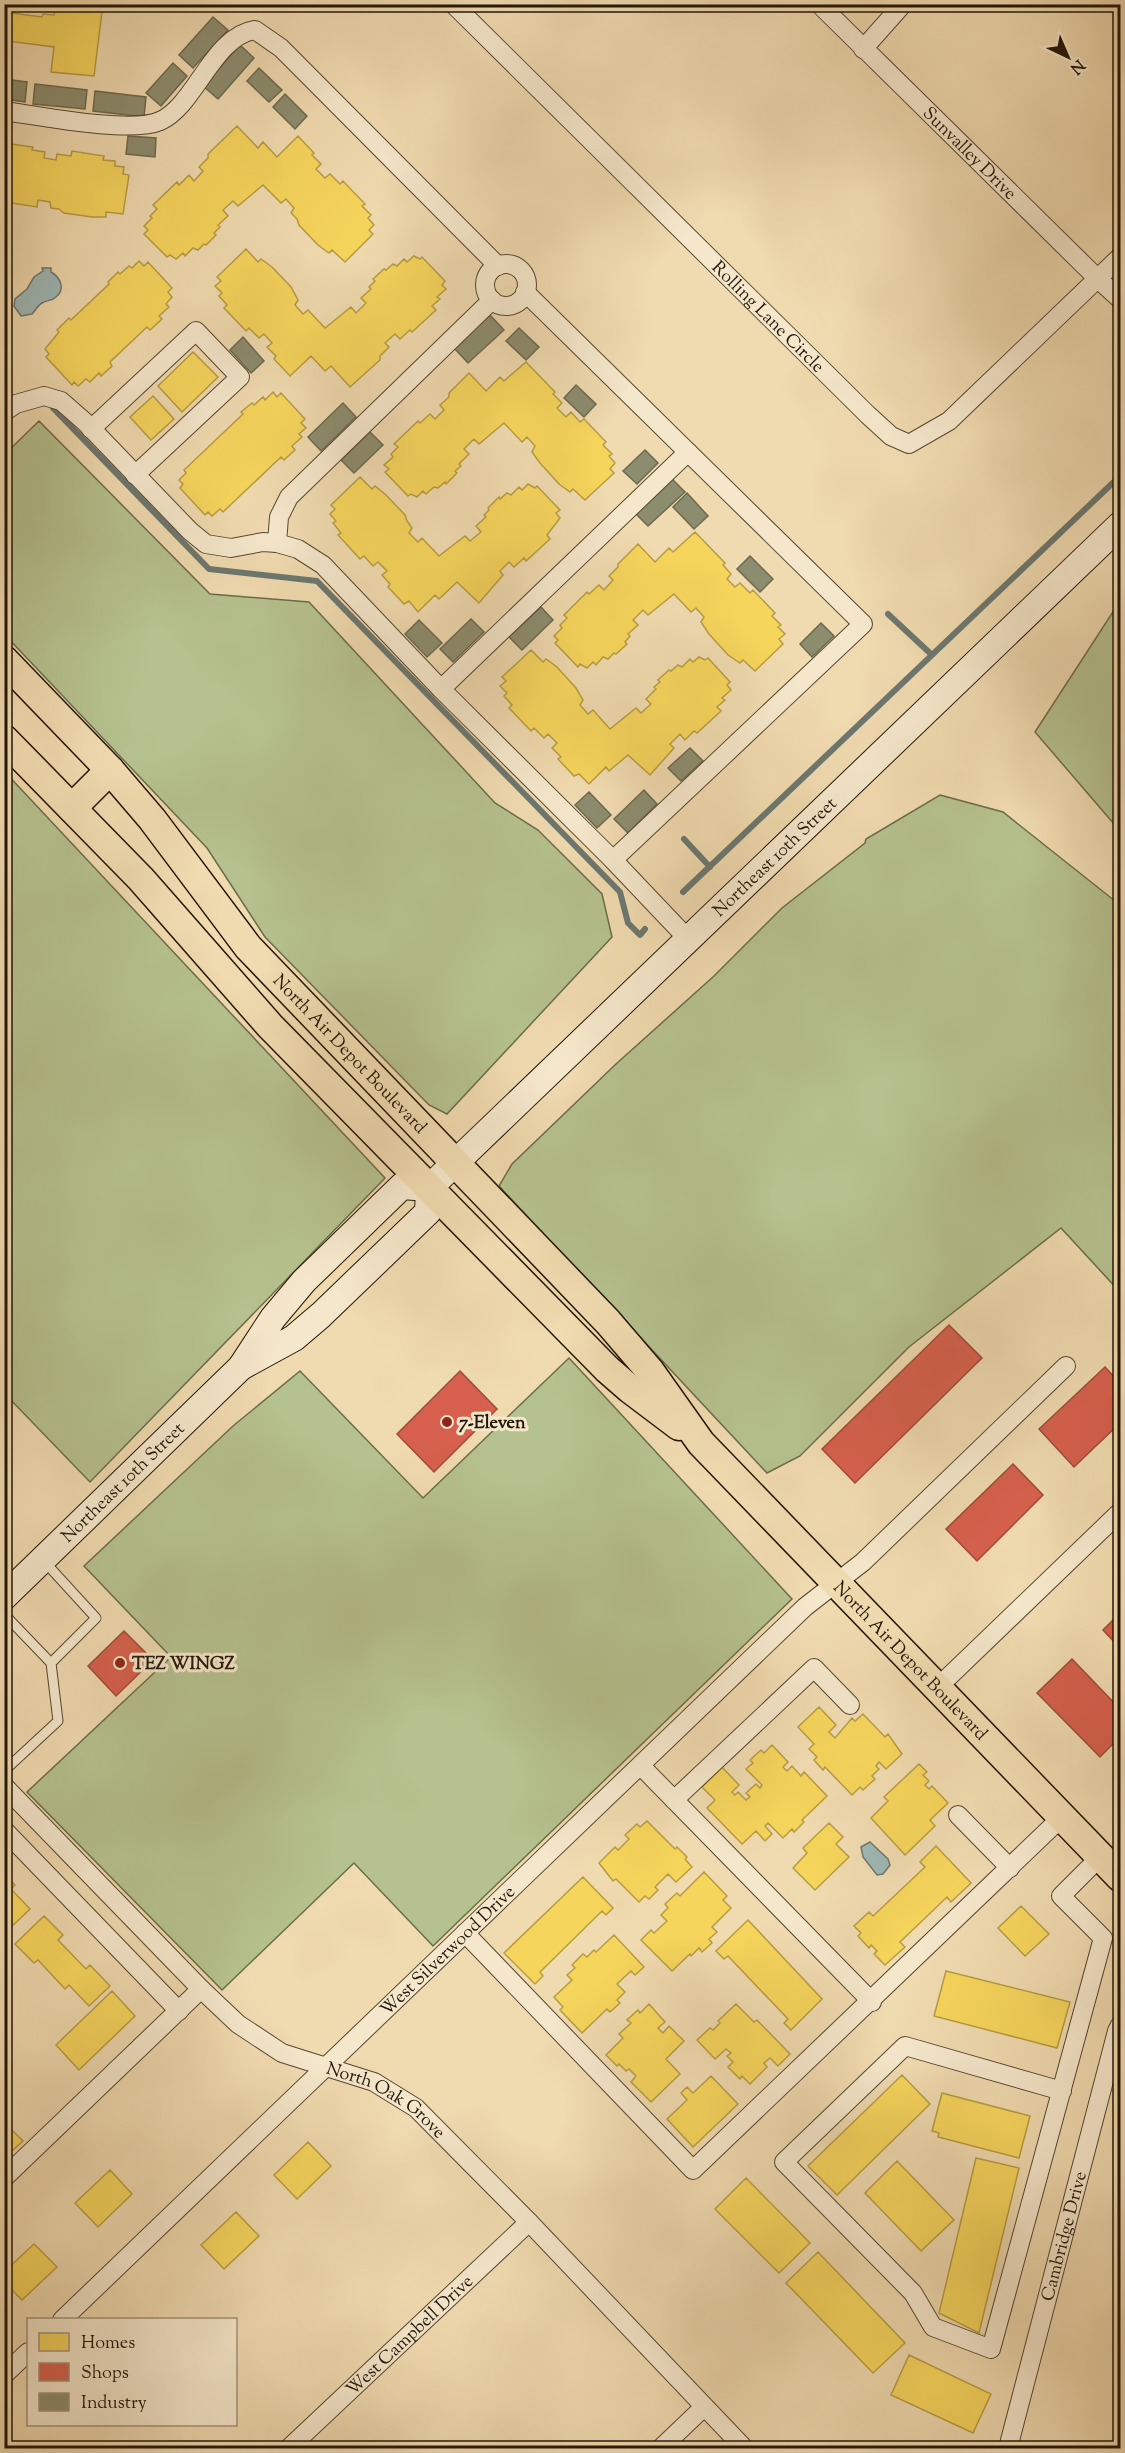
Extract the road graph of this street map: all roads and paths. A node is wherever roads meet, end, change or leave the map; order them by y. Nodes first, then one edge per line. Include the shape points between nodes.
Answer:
1 (453, 4) edge
2 (819, 4) edge
3 (903, 4) edge
4 (863, 49) junction
5 (4, 111) edge
6 (1120, 257) edge
7 (498, 266) junction
8 (1098, 279) junction
9 (525, 292) junction
10 (1120, 298) edge
11 (492, 300) junction
12 (4, 412) edge
13 (91, 429) junction
14 (688, 452) junction
15 (135, 475) junction
16 (1120, 525) edge
17 (277, 543) junction
18 (4, 660) edge
19 (441, 689) junction
20 (4, 739) edge
21 (110, 770) junction
22 (72, 808) junction
23 (613, 860) junction
24 (688, 939) junction
25 (456, 1162) junction
26 (429, 1188) junction
27 (1066, 1366) dead end
28 (241, 1367) junction
29 (701, 1443) junction
30 (1120, 1512) edge
31 (43, 1560) junction
32 (836, 1584) junction
33 (5, 1598) edge
34 (51, 1663) junction
35 (937, 1688) junction
36 (850, 1705) dead end
37 (641, 1766) junction
38 (4, 1772) edge
39 (4, 1786) edge
40 (674, 1800) junction
41 (958, 1815) dead end
42 (1062, 1817) junction
43 (4, 1830) edge
44 (1100, 1857) junction
45 (1010, 1868) junction
46 (1120, 1877) edge
47 (465, 1933) junction
48 (201, 1989) junction
49 (872, 2002) junction
50 (179, 2011) junction
51 (1120, 2025) edge
52 (326, 2067) junction
53 (1062, 2091) junction
54 (4, 2178) edge
55 (529, 2222) junction
56 (63, 2318) edge
57 (27, 2353) edge
58 (4, 2375) edge
59 (704, 2407) junction
60 (288, 2448) edge
61 (661, 2448) edge
62 (744, 2448) edge
63 (1008, 2448) edge

1 - 8 street, Rolling Lane Circle via 868,415 891,436 909,444 949,421
2 - 4 street, Sunvalley Drive
3 - 4 street
4 - 8 street, Sunvalley Drive
5 - 7 street via 120,126 160,121 172,114 224,49 255,30 281,48
6 - 8 street
7 - 9 street via 510,265 521,271 527,284
7 - 11 street via 485,283
8 - 10 street, Sunvalley Drive
9 - 11 street via 513,305 499,305
9 - 14 street
11 - 17 street via 289,497 279,517
12 - 13 street via 44,396 61,401
13 - 15 street
13 - 15 street via 195,331 240,377
14 - 19 street
14 - 23 street via 863,624
15 - 17 street via 206,544 231,548
16 - 24 main road, Northeast 10th Street
17 - 19 street via 298,549 323,565
18 - 21 main road, North Air Depot Boulevard
19 - 23 street
20 - 22 main road, North Air Depot Boulevard
21 - 22 main road
21 - 25 main road, North Air Depot Boulevard via 248,947
22 - 26 main road, North Air Depot Boulevard via 162,902 270,1026
23 - 24 street
24 - 25 main road, Northeast 10th Street
25 - 26 main road, Northeast 10th Street
25 - 29 main road, North Air Depot Boulevard via 643,1362
26 - 28 main road, Northeast 10th Street via 428,1212 321,1315 294,1338
26 - 28 main road, Northeast 10th Street via 402,1186 304,1281 273,1318
26 - 29 main road, North Air Depot Boulevard via 607,1369
27 - 32 street, West Silverwood Drive
28 - 31 main road, Northeast 10th Street
29 - 32 main road, North Air Depot Boulevard
30 - 35 street
31 - 33 main road, Northeast 10th Street
31 - 34 lane via 96,1618
32 - 35 main road, North Air Depot Boulevard
32 - 37 street, West Silverwood Drive via 805,1607
33 - 34 lane
34 - 38 lane via 58,1721
35 - 42 main road, North Air Depot Boulevard
36 - 40 street via 814,1668
37 - 40 street
37 - 47 street, West Silverwood Drive
39 - 48 street, North Oak Grove
40 - 49 street
41 - 45 street
42 - 44 main road, North Air Depot Boulevard
42 - 45 street
43 - 50 street
44 - 46 main road, North Air Depot Boulevard
44 - 53 street via 1061,1896 1103,1938
45 - 49 street
47 - 49 street via 693,2170
47 - 52 street, West Silverwood Drive
48 - 50 street
48 - 52 street, North Oak Grove via 238,2024 282,2053
50 - 54 street
51 - 63 street, Cambridge Drive
52 - 55 street, North Oak Grove via 374,2082 416,2108
52 - 56 street, West Silverwood Drive
53 - 53 street via 991,2349 933,2327 913,2293 784,2162 905,2046
55 - 59 street, North Oak Grove
55 - 60 street, West Campbell Drive
57 - 58 street
59 - 61 street
59 - 62 street, North Oak Grove

